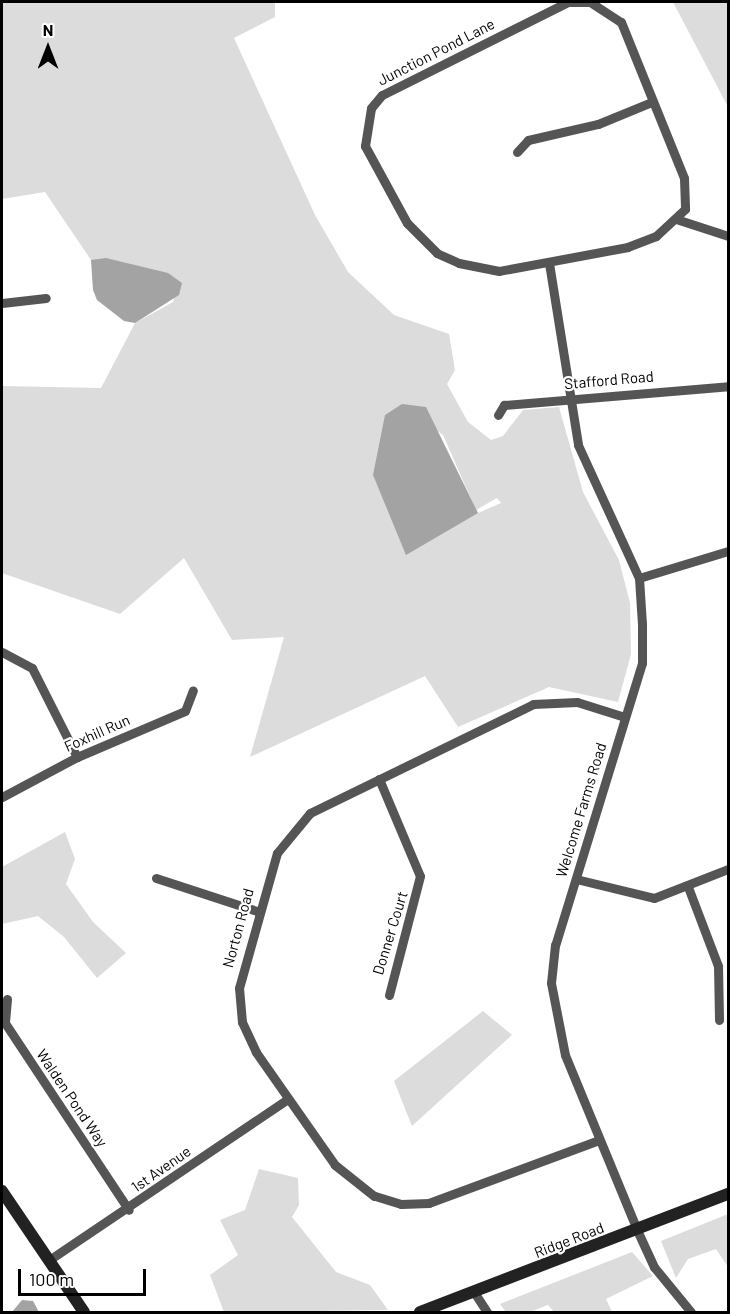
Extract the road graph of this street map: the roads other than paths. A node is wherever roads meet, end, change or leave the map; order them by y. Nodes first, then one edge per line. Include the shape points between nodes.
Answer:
1 (649, 103) junction
2 (517, 152) dead end
3 (676, 219) junction
4 (729, 236) edge
5 (549, 263) junction
6 (46, 298) dead end
7 (2, 303) edge
8 (729, 386) edge
9 (573, 398) junction
10 (498, 416) dead end
11 (729, 551) edge
12 (639, 578) junction
13 (2, 652) edge
14 (193, 690) dead end
15 (625, 717) junction
16 (77, 757) junction
17 (379, 779) junction
18 (2, 797) edge
19 (729, 869) edge
20 (156, 878) dead end
21 (576, 879) junction
22 (688, 887) junction
23 (257, 911) junction
24 (389, 995) dead end
25 (8, 999) dead end
26 (719, 1020) dead end
27 (288, 1099) junction
28 (599, 1140) junction
29 (2, 1191) edge
30 (729, 1194) edge
31 (129, 1210) junction
32 (637, 1230) junction
33 (50, 1260) junction
34 (474, 1292) junction
35 (84, 1312) edge
36 (420, 1312) edge
37 (487, 1312) edge
38 (691, 1312) edge

1 - 2 street via 598,124 528,140
1 - 3 street, Junction Pond Lane via 684,178 685,209
1 - 5 street, Junction Pond Lane via 621,22 599,6 568,2 382,95 371,108 365,146 419,238 437,253 480,270
3 - 4 street
3 - 5 street, Junction Pond Lane via 656,236 628,247
5 - 9 street
6 - 7 street
8 - 9 street, Stafford Road
9 - 10 street, Stafford Road via 504,405
9 - 12 street, Welcome Farms Road via 578,445 593,487
11 - 12 street
12 - 15 street, Welcome Farms Road via 642,663
13 - 16 street via 33,668
14 - 16 street, Foxhill Run via 185,711
15 - 17 street, Norton Road via 577,702 533,704
15 - 21 street, Welcome Farms Road
16 - 18 street, Foxhill Run
17 - 23 street, Norton Road via 319,808 294,827 277,853
17 - 24 street, Donner Court via 420,876
19 - 22 street
20 - 23 street
21 - 22 street via 644,898
21 - 28 street, Welcome Farms Road via 555,945 551,982 565,1055
22 - 26 street via 718,966
23 - 27 street, Norton Road via 240,977 240,1011 250,1043
25 - 31 street, Walden Pond Way via 5,1023
27 - 28 street, Norton Road via 342,1172 375,1196 401,1204 429,1203
27 - 31 street, 1st Avenue
28 - 32 street, Welcome Farms Road
29 - 33 street
30 - 32 street, Ridge Road
31 - 33 street, 1st Avenue
32 - 34 street, Ridge Road
32 - 38 street, Welcome Farms Road via 654,1267
33 - 35 street
34 - 36 street, Ridge Road
34 - 37 street

